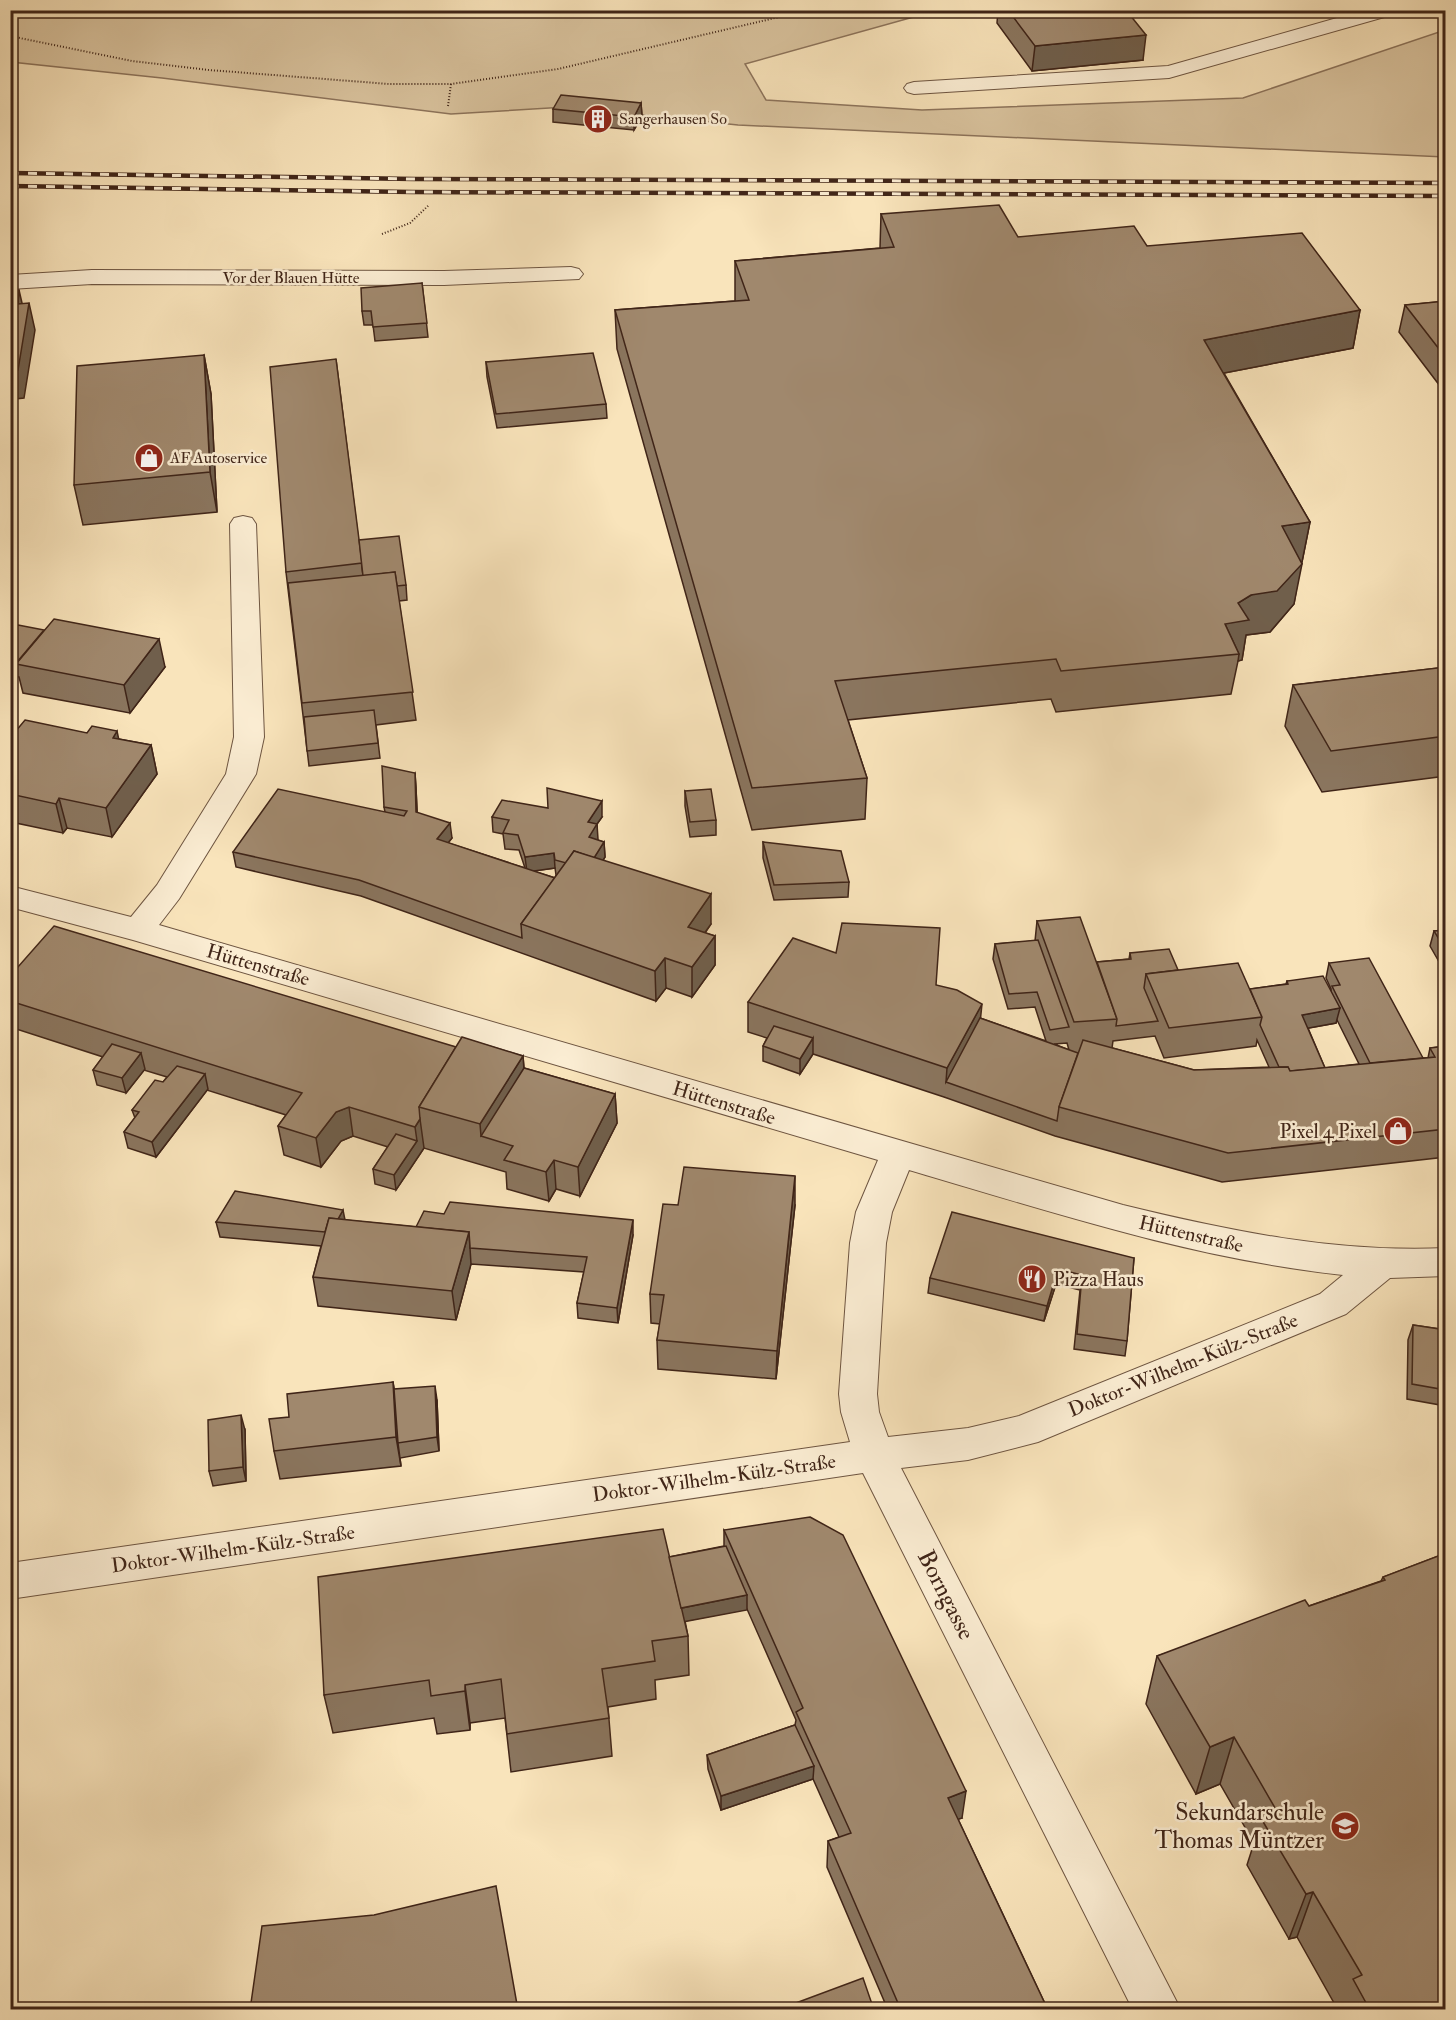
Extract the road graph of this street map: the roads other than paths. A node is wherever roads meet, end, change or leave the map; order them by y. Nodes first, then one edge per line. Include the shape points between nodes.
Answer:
1 (1388, 10) edge
2 (914, 88) dead end
3 (572, 273) dead end
4 (10, 282) edge
5 (243, 524) dead end
6 (10, 896) edge
7 (138, 930) junction
8 (898, 1155) junction
9 (1446, 1262) edge
10 (1382, 1264) junction
11 (874, 1455) junction
12 (10, 1581) edge
13 (1158, 2010) edge

1 - 2 street via 1169,72
3 - 4 street, Vor der Blauen Hütte via 444,278 92,277
5 - 7 street via 249,737 241,774 168,892
6 - 7 street, Hüttenstraße
7 - 8 street, Hüttenstraße
8 - 10 street, Hüttenstraße via 1178,1233 1277,1252
8 - 11 street, Borngasse via 874,1212 868,1243 858,1394
9 - 10 street, Hüttenstraße
10 - 11 street, Doktor-Wilhelm-Külz-Straße via 1333,1304 1024,1431 969,1444
11 - 12 street, Doktor-Wilhelm-Külz-Straße
11 - 13 street, Borngasse

